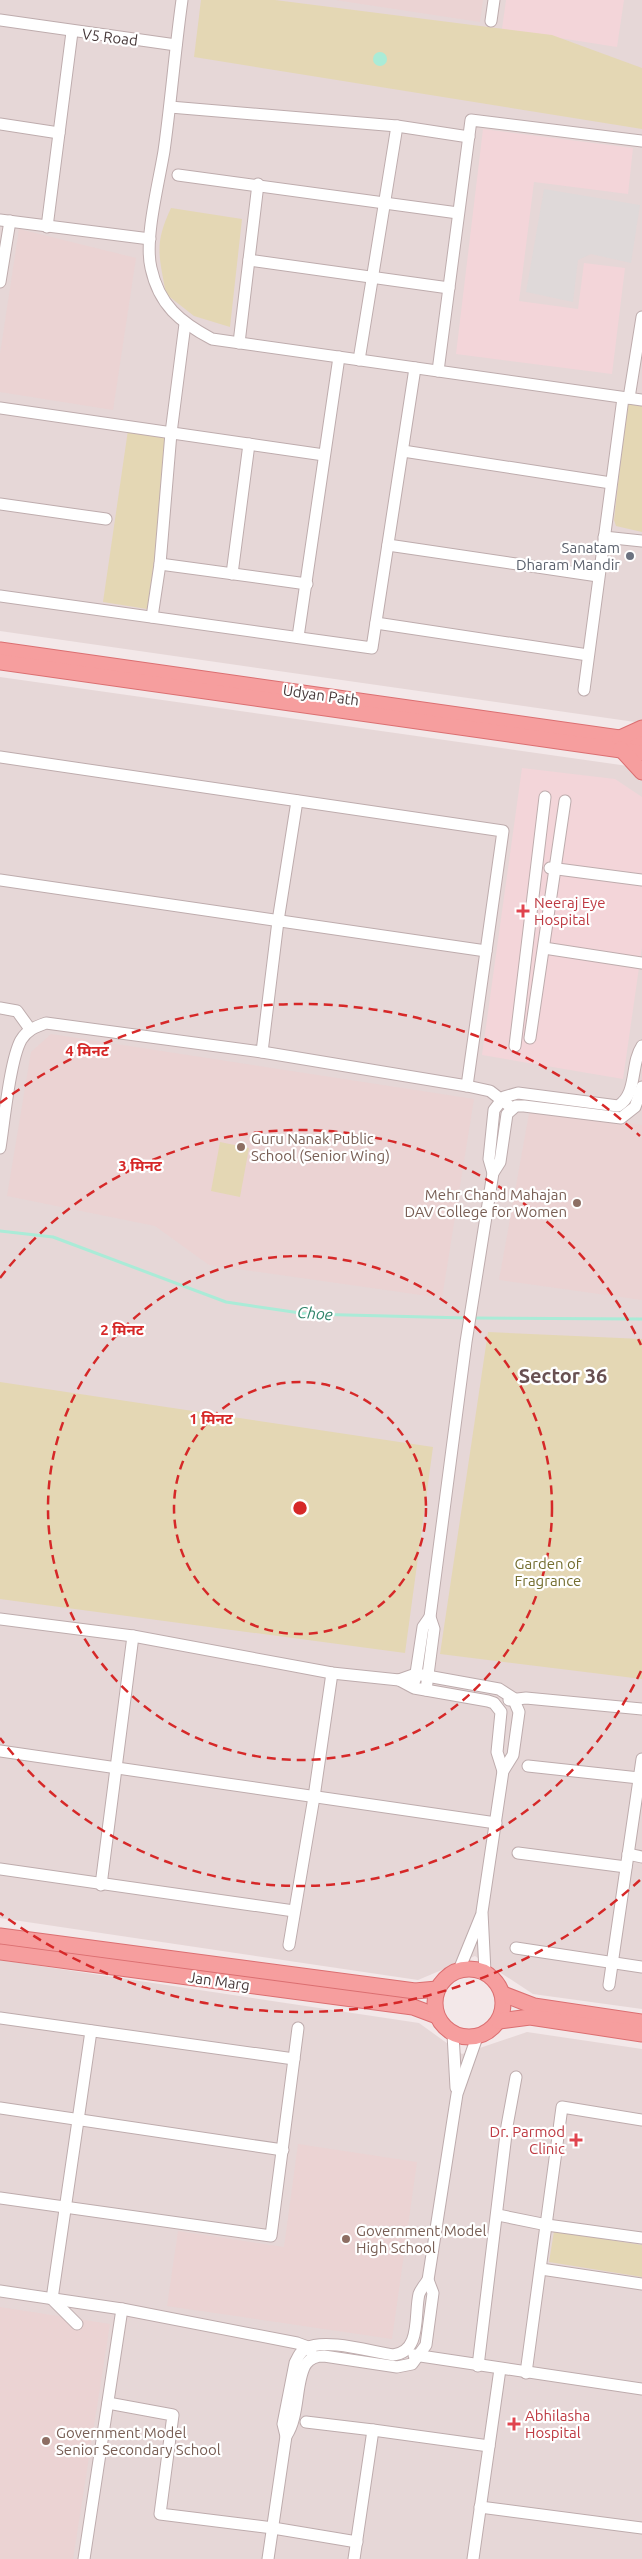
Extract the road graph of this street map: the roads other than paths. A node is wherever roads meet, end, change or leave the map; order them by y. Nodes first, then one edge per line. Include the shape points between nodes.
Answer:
1 (182, 0) edge
2 (494, 0) edge
3 (0, 20) edge
4 (491, 21) dead end
5 (72, 32) junction
6 (176, 45) junction
7 (170, 107) junction
8 (0, 124) edge
9 (397, 126) junction
10 (59, 133) junction
11 (469, 137) junction
12 (642, 141) edge
13 (178, 175) dead end
14 (258, 184) junction
15 (384, 203) junction
16 (458, 213) junction
17 (5, 221) edge
18 (47, 227) junction
19 (150, 239) junction
20 (249, 260) junction
21 (372, 277) junction
22 (0, 282) edge
23 (449, 288) junction
24 (642, 317) edge
25 (185, 324) junction
26 (239, 343) junction
27 (339, 357) junction
28 (359, 360) junction
29 (415, 368) junction
30 (438, 371) junction
31 (626, 398) junction
32 (642, 400) edge
33 (0, 408) edge
34 (171, 433) junction
35 (249, 444) junction
36 (402, 451) junction
37 (324, 455) junction
38 (611, 483) junction
39 (0, 504) edge
40 (106, 518) dead end
41 (604, 537) junction
42 (642, 541) edge
43 (388, 545) junction
44 (160, 564) junction
45 (232, 574) junction
46 (598, 576) junction
47 (307, 584) junction
48 (0, 596) edge
49 (152, 617) junction
50 (376, 623) junction
51 (298, 637) junction
52 (0, 650) edge
53 (588, 656) junction
54 (0, 662) edge
55 (584, 690) dead end
56 (642, 728) edge
57 (642, 741) edge
58 (620, 744) junction
59 (642, 752) edge
60 (0, 757) edge
61 (642, 772) edge
62 (545, 797) dead end
63 (297, 801) junction
64 (565, 801) dead end
65 (538, 867) junction
66 (556, 868) junction
67 (0, 880) edge
68 (642, 880) edge
69 (278, 921) junction
70 (544, 948) junction
71 (486, 952) junction
72 (642, 963) edge
73 (0, 1008) edge
74 (30, 1029) junction
75 (530, 1038) dead end
76 (515, 1046) dead end
77 (642, 1046) edge
78 (262, 1052) junction
79 (467, 1086) junction
80 (642, 1087) edge
81 (502, 1099) junction
82 (623, 1103) junction
83 (512, 1108) junction
84 (637, 1112) edge
85 (0, 1148) edge
86 (493, 1173) junction
87 (430, 1617) junction
88 (0, 1619) edge
89 (133, 1636) junction
90 (332, 1673) junction
91 (416, 1674) junction
92 (428, 1675) junction
93 (399, 1680) junction
94 (414, 1688) junction
95 (426, 1690) junction
96 (513, 1698) junction
97 (496, 1704) junction
98 (642, 1709) edge
99 (0, 1751) edge
100 (642, 1759) edge
101 (528, 1766) dead end
102 (114, 1768) junction
103 (503, 1770) junction
104 (639, 1778) junction
105 (314, 1797) junction
106 (496, 1823) junction
107 (518, 1853) dead end
108 (628, 1854) junction
109 (642, 1857) edge
110 (626, 1867) junction
111 (0, 1869) edge
112 (101, 1885) junction
113 (294, 1912) junction
114 (482, 1912) junction
115 (0, 1936) edge
116 (288, 1945) dead end
117 (516, 1948) dead end
118 (0, 1952) edge
119 (612, 1963) junction
120 (642, 1967) edge
121 (459, 1970) junction
122 (485, 1972) junction
123 (608, 1985) dead end
124 (437, 1989) junction
125 (503, 1994) junction
126 (437, 2016) junction
127 (0, 2018) edge
128 (499, 2021) junction
129 (642, 2022) edge
130 (298, 2028) dead end
131 (92, 2031) junction
132 (453, 2034) junction
133 (642, 2034) edge
134 (478, 2037) junction
135 (294, 2059) junction
136 (516, 2077) dead end
137 (457, 2094) junction
138 (0, 2108) edge
139 (80, 2119) junction
140 (642, 2120) edge
141 (283, 2150) junction
142 (0, 2198) edge
143 (67, 2207) junction
144 (498, 2215) junction
145 (547, 2225) junction
146 (642, 2238) edge
147 (541, 2268) junction
148 (428, 2280) junction
149 (642, 2284) edge
150 (0, 2291) edge
151 (52, 2299) junction
152 (122, 2309) junction
153 (77, 2324) dead end
154 (311, 2352) junction
155 (403, 2353) junction
156 (419, 2356) junction
157 (478, 2366) junction
158 (500, 2369) junction
159 (526, 2373) junction
160 (642, 2389) edge
161 (108, 2403) junction
162 (306, 2422) dead end
163 (373, 2430) junction
164 (489, 2446) junction
165 (480, 2507) junction
166 (273, 2528) junction
167 (642, 2528) edge
168 (356, 2542) junction
169 (84, 2559) edge
170 (268, 2559) edge
171 (354, 2559) edge
172 (472, 2559) edge

1 - 6 street
2 - 4 street
3 - 5 street, V5 Road
5 - 6 street, V5 Road
5 - 10 street
6 - 7 street
7 - 9 street
7 - 19 street
8 - 10 street
9 - 11 street
9 - 15 street
10 - 18 street
11 - 12 street via 471,120
11 - 16 street
13 - 14 street
14 - 15 street
14 - 20 street
15 - 16 street
15 - 21 street
16 - 23 street
17 - 18 street
17 - 22 street
18 - 19 street
19 - 25 street via 150,267 162,298
20 - 21 street
20 - 26 street
21 - 23 street
21 - 28 street
23 - 30 street
24 - 31 street
25 - 26 street via 212,339
25 - 34 street
26 - 27 street
27 - 28 street
27 - 37 street
28 - 29 street
29 - 30 street
29 - 36 street
30 - 31 street
31 - 32 street
31 - 38 street
33 - 34 street
34 - 35 street
34 - 44 street
35 - 37 street
35 - 45 street
36 - 38 street
36 - 43 street
37 - 47 street
38 - 41 street
39 - 40 street
41 - 42 street
41 - 46 street
43 - 46 street
43 - 50 street
44 - 45 street
44 - 49 street
45 - 47 street
46 - 53 street
47 - 51 street
48 - 49 street
49 - 51 street
50 - 51 street via 372,648
50 - 53 street
52 - 58 main road, Udyan Path
53 - 55 street
54 - 58 main road, Udyan Path
56 - 58 main road
57 - 58 main road, Udyan Path
58 - 59 main road, Udyan Path
58 - 61 main road
60 - 63 street
62 - 65 street
63 - 69 street
63 - 71 street via 503,831
64 - 66 street
65 - 66 street
65 - 76 street
66 - 68 street
66 - 70 street
67 - 69 street
69 - 71 street
69 - 78 street
70 - 72 street
70 - 75 street
71 - 79 street
73 - 74 street via 17,1011
74 - 78 street via 46,1024
74 - 85 street via 20,1041 14,1063
77 - 82 street via 637,1053 630,1090
78 - 79 street
79 - 81 street
80 - 84 street
81 - 82 street via 518,1093 614,1106
81 - 83 street
81 - 86 street via 494,1110 489,1159
82 - 84 street
83 - 84 street via 524,1106 612,1118
83 - 86 street via 506,1116 500,1162
86 - 87 street via 466,1342
87 - 91 street via 423,1627
87 - 92 street via 434,1629
88 - 89 street
89 - 90 street
89 - 102 street
90 - 93 street
90 - 105 street
91 - 92 street
91 - 93 street
91 - 94 street
92 - 95 street
92 - 96 street via 499,1689
93 - 94 street
94 - 95 street
95 - 97 street
96 - 97 street
96 - 98 street
96 - 103 street via 519,1712 513,1755
97 - 103 street via 502,1717 497,1752
99 - 102 street
100 - 104 street
101 - 104 street
102 - 105 street
102 - 112 street
103 - 106 street
104 - 108 street
105 - 106 street
105 - 113 street
106 - 114 street
107 - 110 street
108 - 109 street
108 - 110 street
110 - 119 street
111 - 112 street
112 - 113 street
113 - 116 street
114 - 121 street
114 - 122 street
115 - 124 main road, Jan Marg via 415,1991
117 - 119 street
118 - 126 main road, Jan Marg via 412,2007
119 - 120 street
119 - 123 street
121 - 122 main road via 472,1968
121 - 124 main road via 447,1976
122 - 125 main road via 496,1981
124 - 126 main road via 434,1999
125 - 128 main road via 504,2006
125 - 129 main road via 534,2006
126 - 132 main road
127 - 131 street
128 - 133 main road via 530,2018
128 - 134 main road
130 - 135 street
131 - 135 street
131 - 139 street
132 - 134 main road via 465,2038
132 - 137 street
134 - 137 street
135 - 141 street
136 - 144 street via 507,2126
137 - 148 street
138 - 139 street
139 - 141 street
139 - 143 street
140 - 145 street via 562,2107
141 - 143 street via 271,2236
142 - 143 street
143 - 151 street
144 - 145 street
144 - 157 street
145 - 146 street
145 - 147 street
147 - 149 street
147 - 159 street
148 - 155 street via 420,2292 413,2340
148 - 156 street via 433,2293 426,2345
150 - 151 street
151 - 152 street
151 - 153 street
152 - 154 street via 297,2343
152 - 161 street
154 - 155 street via 321,2344 393,2355
154 - 156 street via 403,2367 412,2364
154 - 166 street via 298,2356 295,2363 283,2424 286,2436
155 - 156 street
156 - 157 street
157 - 158 street
158 - 159 street
158 - 164 street
159 - 160 street
161 - 166 street via 173,2415 160,2514
161 - 169 street
162 - 163 street
163 - 164 street
163 - 168 street
164 - 165 street
165 - 167 street
165 - 172 street
166 - 168 street
166 - 170 street
168 - 171 street

